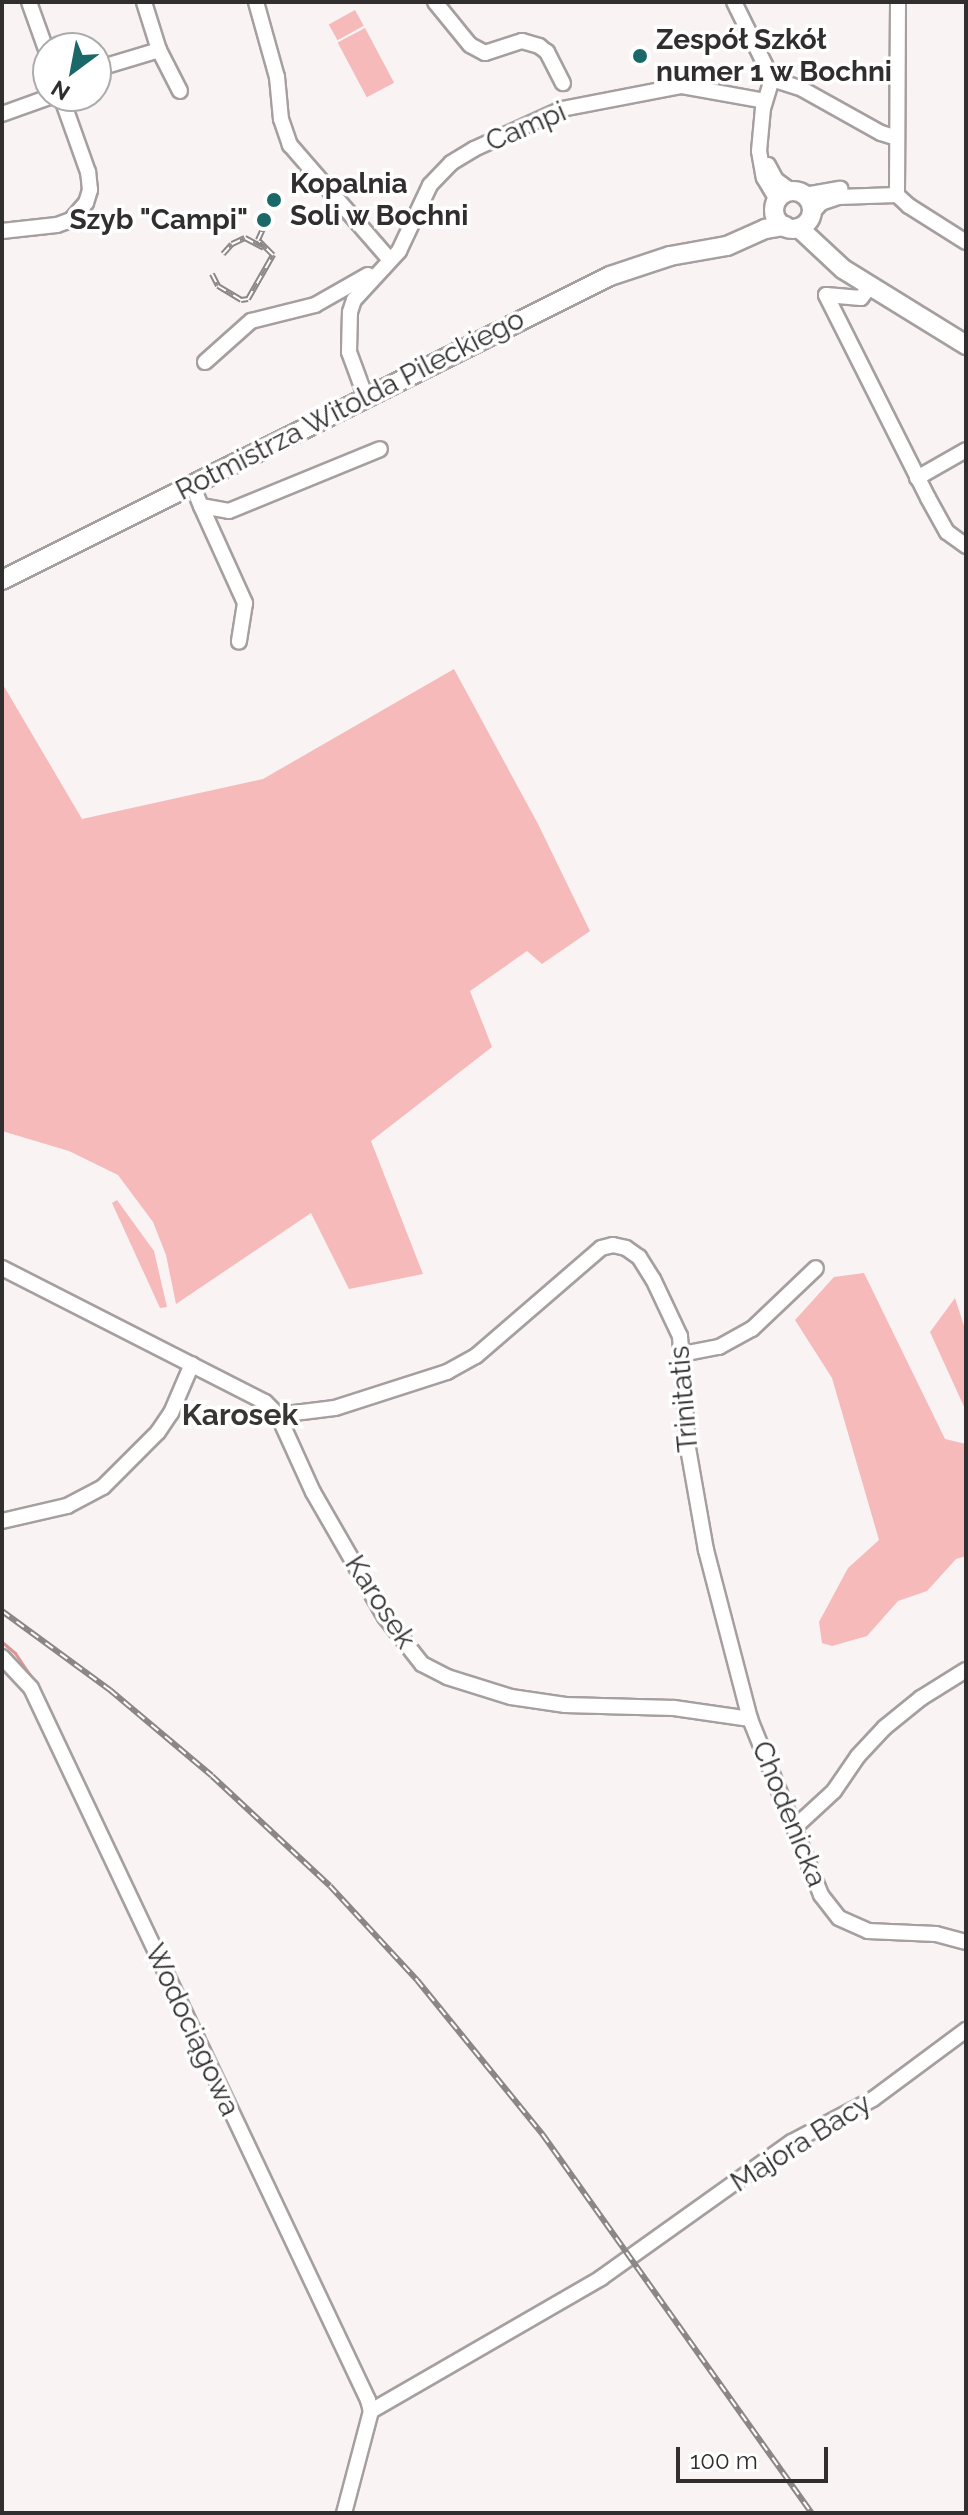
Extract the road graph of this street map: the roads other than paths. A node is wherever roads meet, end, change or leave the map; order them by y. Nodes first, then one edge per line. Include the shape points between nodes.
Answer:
1 (29, 2) edge
2 (144, 2) edge
3 (256, 2) edge
4 (435, 2) edge
5 (734, 2) edge
6 (898, 2) edge
7 (40, 32) edge
8 (159, 50) junction
9 (112, 64) edge
10 (772, 79) junction
11 (563, 83) dead end
12 (180, 91) dead end
13 (765, 101) junction
14 (32, 103) edge
15 (67, 112) edge
16 (2, 114) edge
17 (897, 138) junction
18 (897, 195) junction
19 (794, 210) junction
20 (2, 231) edge
21 (966, 242) edge
22 (388, 262) junction
23 (866, 283) junction
24 (966, 345) edge
25 (205, 362) dead end
26 (366, 398) junction
27 (380, 449) dead end
28 (966, 450) edge
29 (917, 478) junction
30 (192, 484) junction
31 (201, 506) junction
32 (966, 546) edge
33 (2, 580) edge
34 (239, 642) dead end
35 (2, 1268) edge
36 (816, 1268) dead end
37 (682, 1354) junction
38 (192, 1364) junction
39 (278, 1415) junction
40 (2, 1521) edge
41 (2, 1657) edge
42 (966, 1670) edge
43 (750, 1719) junction
44 (795, 1827) junction
45 (966, 1942) edge
46 (966, 2030) edge
47 (371, 2411) junction
48 (344, 2513) edge

1 - 7 street
2 - 8 street
3 - 22 street via 290,145
4 - 11 street via 470,45 485,53 522,41 539,46
5 - 10 street
6 - 17 street
8 - 9 street
8 - 12 street
10 - 13 street
10 - 17 street
13 - 19 street via 760,134 771,173
13 - 22 street, Campi via 682,86 562,109 451,163 430,185 399,251
14 - 16 street
15 - 20 street via 88,172 86,203 71,220 57,225
17 - 18 street
18 - 19 street via 826,200
18 - 21 street
19 - 23 main road via 819,249
19 - 26 main road, Rotmistrza Witolda Pileckiego via 705,249 610,276
22 - 25 street via 315,305 251,321
22 - 26 street, Campi via 354,300 347,326 354,371
23 - 24 main road
23 - 29 street via 861,298 826,295
26 - 30 main road, Rotmistrza Witolda Pileckiego
27 - 31 street via 229,511
28 - 29 street
29 - 32 street via 947,532
30 - 31 street
30 - 33 main road, Rotmistrza Witolda Pileckiego
31 - 34 street via 245,603
35 - 38 street, Karosek
36 - 37 street via 752,1329 719,1347
37 - 39 street, Trinitatis via 680,1336 653,1279 639,1257 613,1245 601,1248 476,1356 447,1372 335,1408
37 - 43 street, Trinitatis via 693,1487
38 - 39 street, Karosek via 265,1402
38 - 40 street via 158,1432 103,1487 67,1506
39 - 43 street, Karosek via 321,1506 385,1617 422,1664 511,1697
41 - 47 street, Wodociągowa via 31,1688
42 - 44 street via 884,1728 834,1791
43 - 44 street, Chodenicka
44 - 45 street, Chodenicka via 821,1895 839,1918 868,1931 936,1934
46 - 47 street, Majora Bacy via 873,2099 792,2142 620,2264
47 - 48 street

